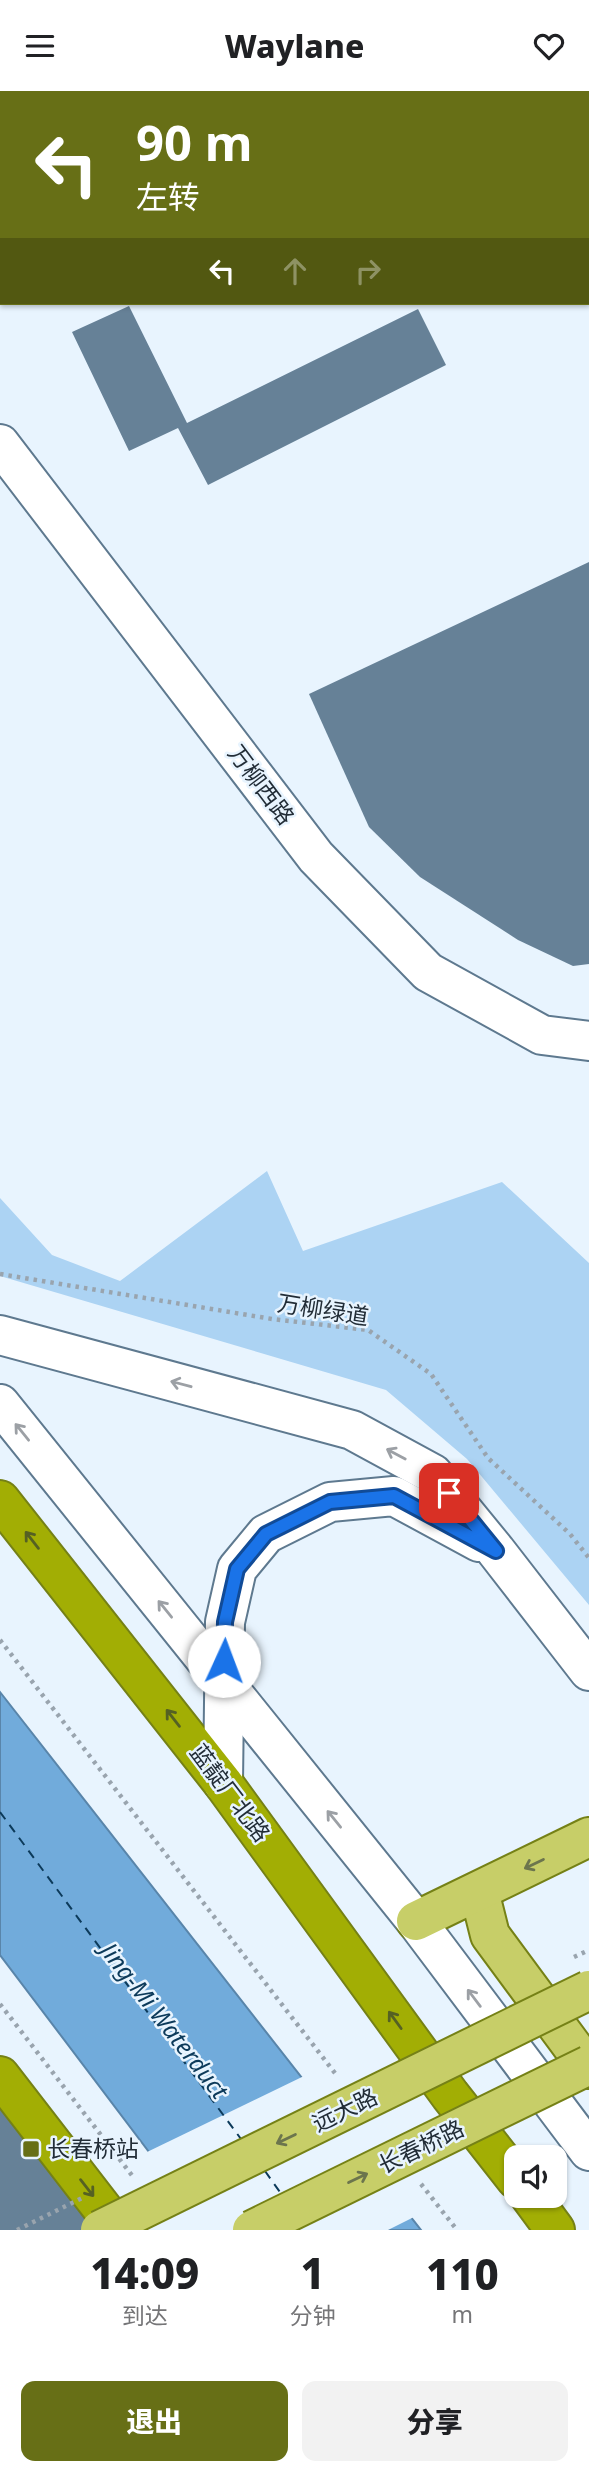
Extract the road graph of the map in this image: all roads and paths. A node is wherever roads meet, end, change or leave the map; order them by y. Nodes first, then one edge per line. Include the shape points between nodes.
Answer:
1 (0, 444) edge
2 (589, 1041) edge
3 (0, 1274) edge
4 (0, 1335) edge
5 (0, 1404) edge
6 (0, 1500) edge
7 (496, 1551) junction
8 (589, 1558) edge
9 (0, 1640) edge
10 (589, 1671) edge
11 (224, 1681) junction
12 (223, 1783) junction
13 (589, 1837) edge
14 (479, 1891) junction
15 (416, 1921) junction
16 (589, 1990) edge
17 (0, 2004) edge
18 (589, 2067) edge
19 (0, 2076) edge
20 (338, 2077) dead end
21 (589, 2151) edge
22 (504, 2164) edge
23 (415, 2175) dead end
24 (141, 2187) dead end
25 (539, 2208) edge
26 (100, 2230) edge
27 (119, 2230) edge
28 (252, 2230) edge
29 (457, 2230) edge
30 (555, 2230) edge

1 - 2 street, 万柳西路 via 316,857 429,972 542,1035
3 - 8 path, 万柳绿道 via 272,1319 368,1330 431,1374 488,1458 570,1534
7 -> 4 street via 433,1474 352,1430
11 -> 5 street
12 -> 6 highway, 蓝靛厂北路
7 - 10 street
7 - 11 street via 394,1496 330,1502 266,1534 237,1569 225,1622
9 - 20 path
11 - 12 street
15 -> 11 street
22 -> 12 highway, 蓝靛厂北路
13 -> 14 main road
14 - 15 main road
14 - 18 main road via 490,1935
21 -> 15 street
16 -> 26 main road, 远大路, bridge
17 - 24 path
28 -> 18 main road, 长春桥路, bridge
19 -> 27 highway
23 - 29 path
25 - 30 highway

